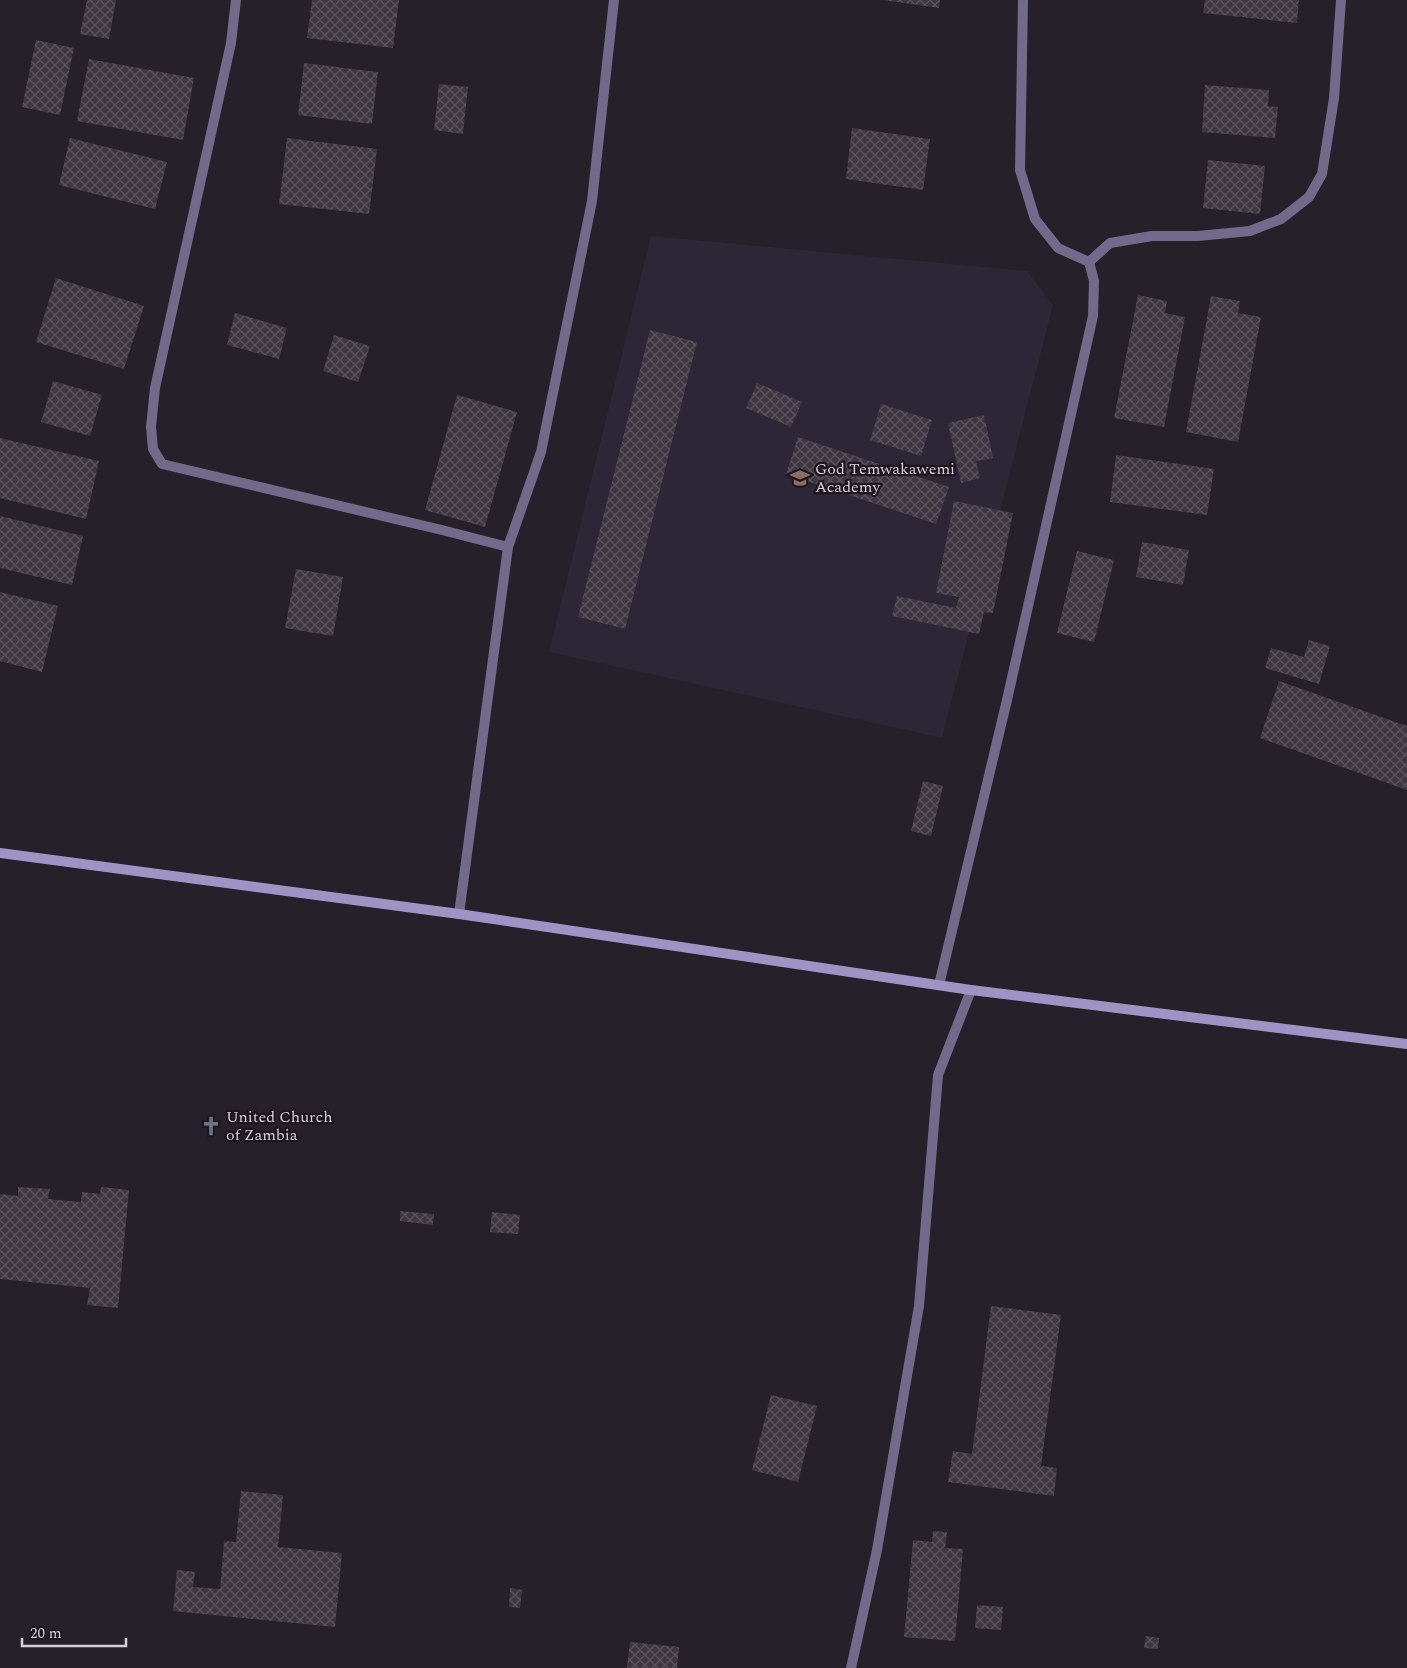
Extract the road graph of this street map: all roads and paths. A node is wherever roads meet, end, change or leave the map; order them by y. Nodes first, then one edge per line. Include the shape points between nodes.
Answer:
1 (236, 0) edge
2 (614, 0) edge
3 (1023, 0) edge
4 (1341, 0) edge
5 (1090, 262) junction
6 (508, 547) junction
7 (0, 853) edge
8 (459, 914) junction
9 (939, 985) junction
10 (971, 990) junction
11 (1407, 1044) edge
12 (852, 1668) edge

1 - 6 street via 231,43 155,388 151,427 153,449 162,464
2 - 6 street via 592,201 541,452
3 - 5 street via 1020,170 1035,219 1058,248
4 - 5 street via 1334,98 1322,174 1309,197 1280,219 1250,231 1152,236 1110,243
5 - 9 street via 1094,281 1093,316
6 - 8 street
7 - 8 main road
8 - 9 main road
9 - 10 main road
10 - 11 main road
10 - 12 street via 938,1075 919,1306 877,1550

